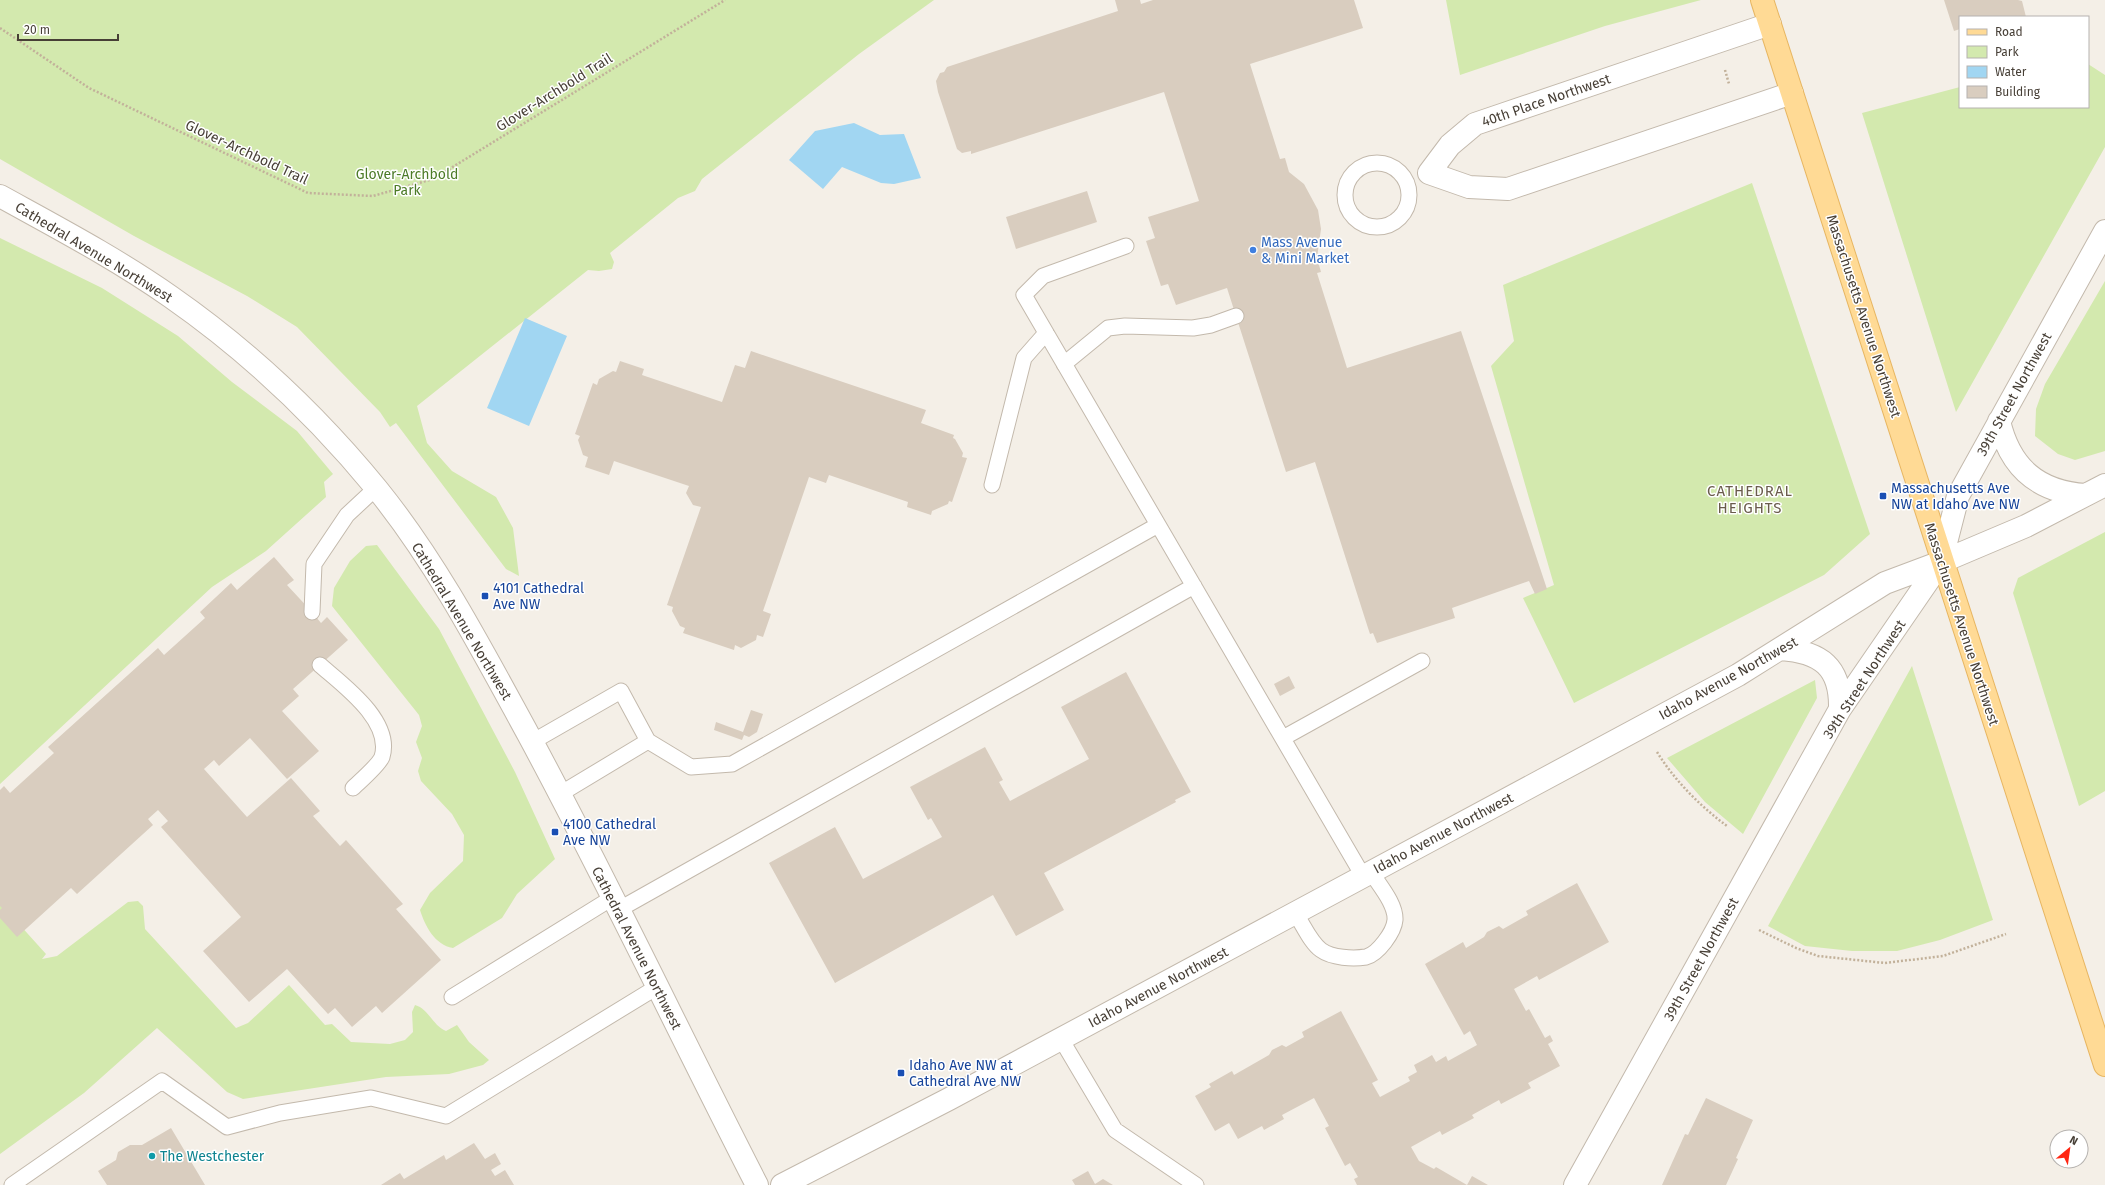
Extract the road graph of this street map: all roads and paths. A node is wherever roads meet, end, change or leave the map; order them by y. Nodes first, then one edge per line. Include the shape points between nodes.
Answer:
1 (725, 0) edge
2 (1762, 0) edge
3 (1770, 24) junction
4 (0, 28) edge
5 (1724, 69) dead end
6 (1731, 91) dead end
7 (1792, 93) junction
8 (1429, 173) junction
9 (1407, 183) junction
10 (0, 196) edge
11 (2105, 231) edge
12 (1126, 246) dead end
13 (1236, 316) dead end
14 (1046, 333) junction
15 (1064, 364) junction
16 (1999, 421) junction
17 (992, 485) dead end
18 (376, 488) junction
19 (2096, 490) edge
20 (1158, 525) junction
21 (1941, 562) junction
22 (1194, 586) junction
23 (312, 612) dead end
24 (1781, 649) junction
25 (1422, 661) dead end
26 (320, 665) dead end
27 (1840, 709) junction
28 (1641, 726) junction
29 (1283, 738) junction
30 (648, 741) junction
31 (532, 742) junction
32 (353, 788) dead end
33 (560, 794) junction
34 (1727, 826) dead end
35 (1367, 874) junction
36 (615, 904) junction
37 (1295, 913) junction
38 (1759, 930) dead end
39 (2006, 934) dead end
40 (657, 987) junction
41 (452, 998) dead end
42 (1061, 1039) junction
43 (2105, 1065) edge
44 (12, 1185) edge
45 (757, 1185) edge
46 (782, 1185) edge
47 (1196, 1185) edge
48 (1575, 1185) edge

1 - 4 path, Glover-Archbold Trail via 433,179 373,196 308,192 89,88
2 - 3 main road, Massachusetts Avenue Northwest
3 - 7 main road, Massachusetts Avenue Northwest
3 - 8 street, 40th Place Northwest via 1475,124 1450,146
5 - 6 path
7 - 8 street via 1508,189 1469,187
7 - 21 main road, Massachusetts Avenue Northwest
8 - 9 lane
9 - 9 lane via 1401,173 1392,166 1382,163 1370,164 1351,175 1344,196 1346,206 1359,222 1379,228 1389,226 1401,216 1409,203 1410,192
10 - 18 street, Cathedral Avenue Northwest via 133,272 217,332 296,402
11 - 16 street, 39th Street Northwest
12 - 14 lane via 1043,276 1024,295
13 - 15 lane via 1193,328 1108,328
14 - 15 lane
14 - 17 lane via 1024,358
15 - 20 lane
16 - 19 street via 2012,457 2028,475 2055,489 2072,494
16 - 21 street, 39th Street Northwest via 1958,496
18 - 23 lane via 347,515 314,564
18 - 31 street, Cathedral Avenue Northwest via 447,590
19 - 21 street, Idaho Avenue Northwest via 2026,526
20 - 22 lane
20 - 30 lane via 732,764 691,767
21 - 24 street, Idaho Avenue Northwest via 1885,583
21 - 27 street, 39th Street Northwest
21 - 43 main road, Massachusetts Avenue Northwest
22 - 29 lane
22 - 36 lane
24 - 27 street via 1810,653 1822,661 1837,680 1841,696
24 - 28 street, Idaho Avenue Northwest via 1738,675
25 - 29 lane
26 - 32 lane via 372,714 384,740 382,758
27 - 48 street, 39th Street Northwest
28 - 34 path via 1662,762 1679,782
28 - 35 street, Idaho Avenue Northwest
29 - 35 lane
30 - 31 lane via 621,691
30 - 33 lane
31 - 33 street, Cathedral Avenue Northwest
33 - 36 street, Cathedral Avenue Northwest
35 - 37 street, Idaho Avenue Northwest
35 - 37 lane via 1389,901 1395,919 1393,931 1367,956 1340,957 1321,951
36 - 40 street, Cathedral Avenue Northwest
36 - 41 lane
37 - 42 street, Idaho Avenue Northwest
38 - 39 path via 1790,946 1818,956 1885,963 1943,956
40 - 44 lane via 446,1116 372,1098 280,1113 227,1126 162,1082
40 - 45 street, Cathedral Avenue Northwest
42 - 46 street, Idaho Avenue Northwest
42 - 47 lane via 1115,1130

